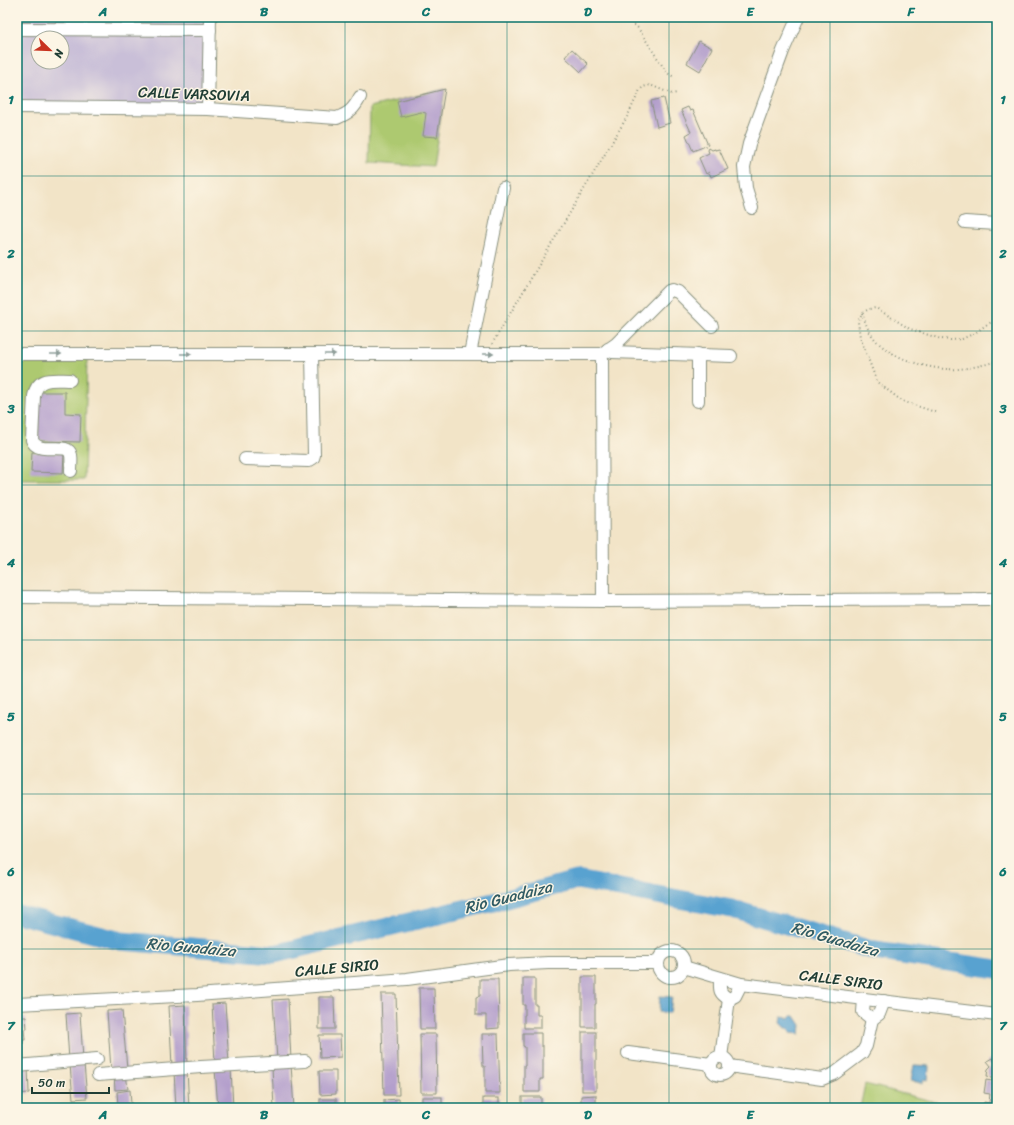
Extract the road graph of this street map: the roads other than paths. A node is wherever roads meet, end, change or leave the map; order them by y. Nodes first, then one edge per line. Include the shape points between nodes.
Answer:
1 (210, 17) edge
2 (798, 17) edge
3 (17, 29) edge
4 (210, 30) junction
5 (360, 97) dead end
6 (17, 107) edge
7 (208, 109) junction
8 (503, 188) dead end
9 (752, 208) dead end
10 (965, 222) dead end
11 (997, 224) edge
12 (712, 326) dead end
13 (604, 352) junction
14 (17, 354) edge
15 (312, 354) junction
16 (470, 354) junction
17 (698, 354) junction
18 (730, 356) dead end
19 (70, 380) dead end
20 (698, 401) dead end
21 (245, 459) dead end
22 (71, 471) dead end
23 (17, 597) edge
24 (997, 599) edge
25 (603, 601) junction
26 (658, 963) junction
27 (684, 967) junction
28 (720, 978) junction
29 (741, 984) junction
30 (729, 999) junction
31 (864, 999) junction
32 (884, 1002) junction
33 (17, 1004) edge
34 (997, 1015) edge
35 (872, 1019) junction
36 (628, 1053) dead end
37 (721, 1057) junction
38 (97, 1059) dead end
39 (305, 1061) dead end
40 (711, 1064) junction
41 (17, 1066) edge
42 (729, 1066) junction
43 (98, 1075) dead end

1 - 4 street
2 - 9 street via 749,144 744,167 746,188
3 - 4 street
4 - 7 street
5 - 7 street, CALLE VARSOVIA via 347,114 337,118
6 - 7 street, CALLE VARSOVIA
8 - 16 street
10 - 11 street
12 - 13 street via 678,292 672,290 616,344
16 -> 13 street
13 - 17 street
13 - 25 street
14 -> 15 street
15 -> 16 street
15 - 21 street via 313,458
17 - 18 street
17 - 20 street
19 - 22 street via 46,380 37,386 34,396 32,440 39,448 68,450 71,455
23 - 25 street
24 - 25 street
26 - 27 street via 663,975 669,977 681,973
26 - 27 street via 666,952 673,952 679,954
26 - 33 street, CALLE SIRIO via 509,964 407,979 197,995
27 - 28 street, CALLE SIRIO
28 - 29 street, CALLE SIRIO
28 - 30 street via 720,992
29 - 30 street via 735,996
29 - 31 street, CALLE SIRIO
30 - 37 street
31 - 32 street, CALLE SIRIO
31 - 35 street via 864,1012
32 - 34 street, CALLE SIRIO
32 - 35 street via 879,1014
35 - 42 street via 862,1053 834,1074 822,1078
36 - 40 street
37 - 40 street via 716,1057
37 - 42 street via 727,1060
38 - 41 street
39 - 43 street
40 - 42 street via 714,1073 719,1075 728,1071

